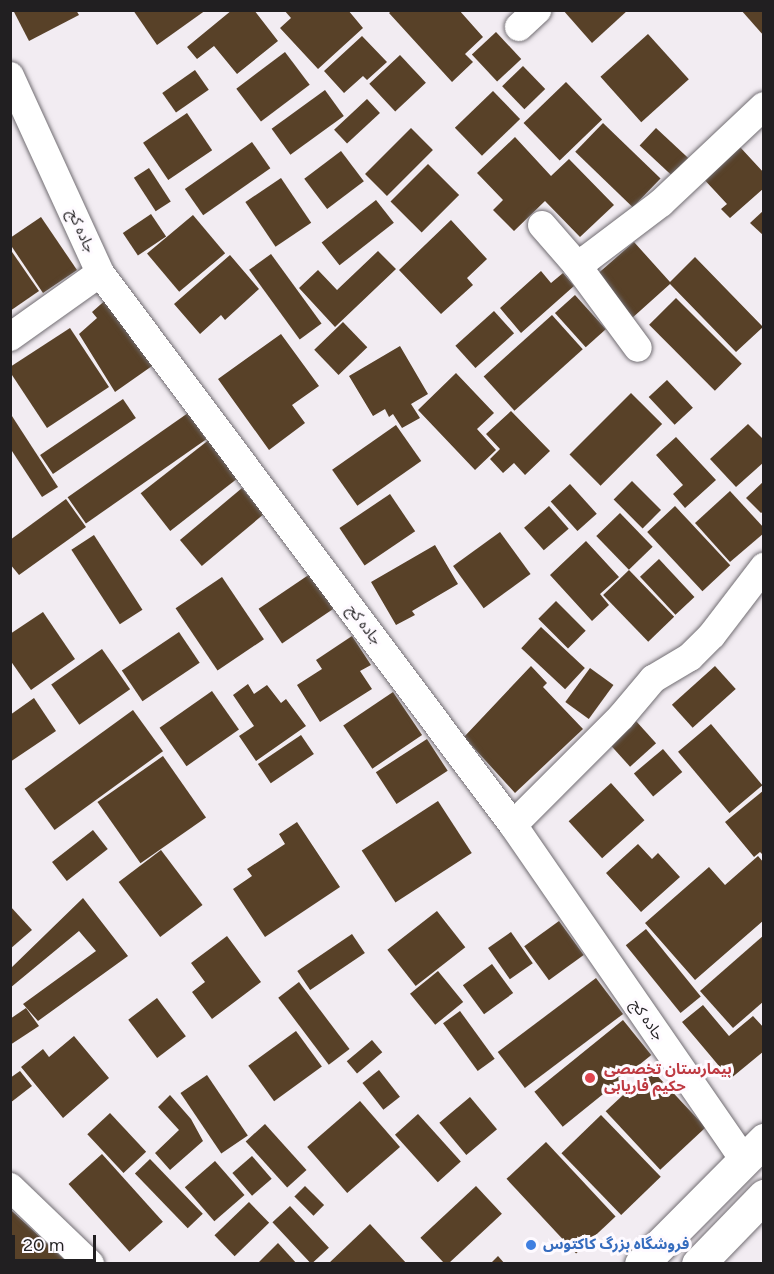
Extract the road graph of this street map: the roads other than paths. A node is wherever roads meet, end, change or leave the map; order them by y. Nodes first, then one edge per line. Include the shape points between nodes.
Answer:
1 (10, 76) edge
2 (764, 106) edge
3 (542, 225) dead end
4 (576, 264) junction
5 (100, 273) junction
6 (10, 337) edge
7 (638, 348) dead end
8 (764, 567) edge
9 (513, 825) junction
10 (754, 1150) edge
11 (10, 1187) edge
12 (764, 1196) edge
13 (90, 1263) edge
14 (641, 1263) edge
15 (699, 1263) edge

1 - 5 street, جاده کج
2 - 4 street via 661,203
3 - 4 street
4 - 7 street
5 - 6 street
5 - 9 street, جاده کج
8 - 9 street via 712,635 690,657 653,680
9 - 10 street, جاده کج
10 - 14 main road
11 - 13 street
12 - 15 main road

